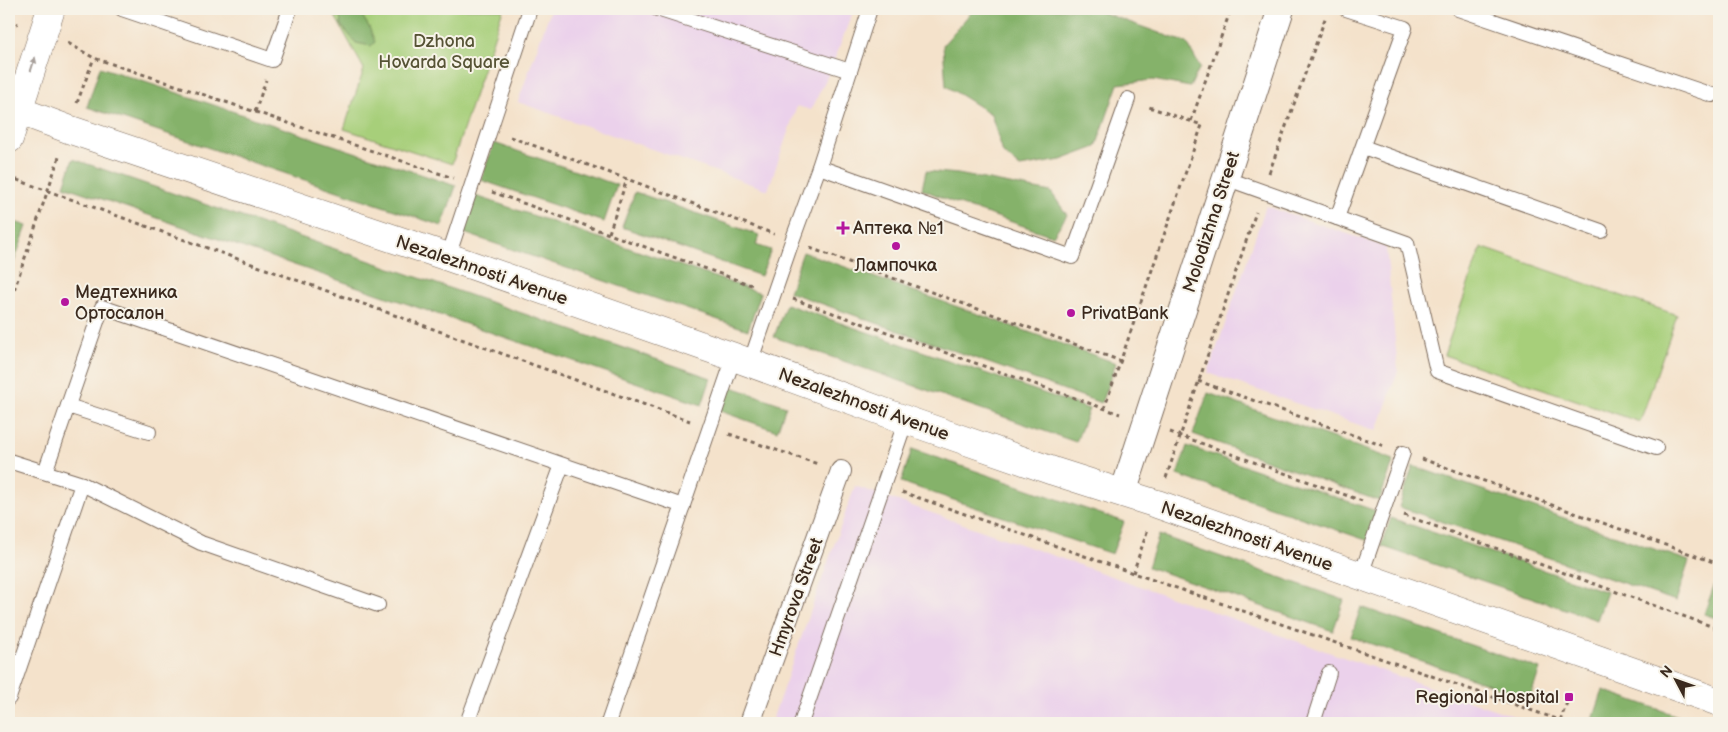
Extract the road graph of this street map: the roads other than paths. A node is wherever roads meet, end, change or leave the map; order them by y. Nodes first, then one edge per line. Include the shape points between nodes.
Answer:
1 (51, 9) edge
2 (122, 9) edge
3 (290, 9) edge
4 (530, 9) edge
5 (657, 9) edge
6 (870, 9) edge
7 (1281, 9) edge
8 (1346, 9) edge
9 (1458, 9) edge
10 (850, 71) junction
11 (1712, 95) dead end
12 (1128, 99) road end
13 (14, 109) edge
14 (9, 139) edge
15 (1363, 147) junction
16 (819, 167) junction
17 (1225, 178) junction
18 (1337, 218) junction
19 (1601, 231) dead end
20 (448, 257) junction
21 (742, 360) junction
22 (68, 406) junction
23 (906, 420) junction
24 (150, 432) dead end
25 (1656, 448) dead end
26 (1403, 452) road end
27 (9, 461) edge
28 (562, 465) junction
29 (841, 471) road end
30 (45, 472) junction
31 (82, 484) junction
32 (1123, 493) junction
33 (683, 506) junction
34 (1361, 575) junction
35 (378, 605) dead end
36 (1329, 673) dead end
37 (9, 698) edge
38 (1719, 702) edge
39 (467, 723) edge
40 (608, 723) edge
41 (750, 723) edge
42 (801, 723) edge
43 (1313, 723) edge

13 -> 1 main road
2 - 3 lane via 272,60
4 - 20 lane
5 - 10 lane
6 - 10 lane
7 - 17 street, Molodizhna Street
8 - 15 lane via 1405,28
9 - 11 lane
10 - 16 lane
12 - 16 lane via 1072,257
13 - 14 main road
13 - 20 main road, Nezalezhnosti Avenue
15 - 18 lane
15 - 19 lane
16 - 21 lane via 774,293
17 - 18 lane
17 - 32 street, Molodizhna Street
18 - 25 lane via 1406,243 1437,371
20 - 21 main road, Nezalezhnosti Avenue
21 - 23 main road, Nezalezhnosti Avenue
21 - 33 lane via 710,428
22 - 24 lane
22 - 28 lane via 102,307
22 - 30 lane
23 - 32 main road, Nezalezhnosti Avenue
23 - 42 lane
26 - 34 lane
27 - 30 lane
28 - 33 lane
28 - 39 lane
29 - 41 street, Hmyrova Street
30 - 31 lane
31 - 35 lane via 201,542
31 - 37 lane
32 - 34 main road, Nezalezhnosti Avenue
33 - 40 lane
34 - 38 main road, Nezalezhnosti Avenue
36 - 43 lane

